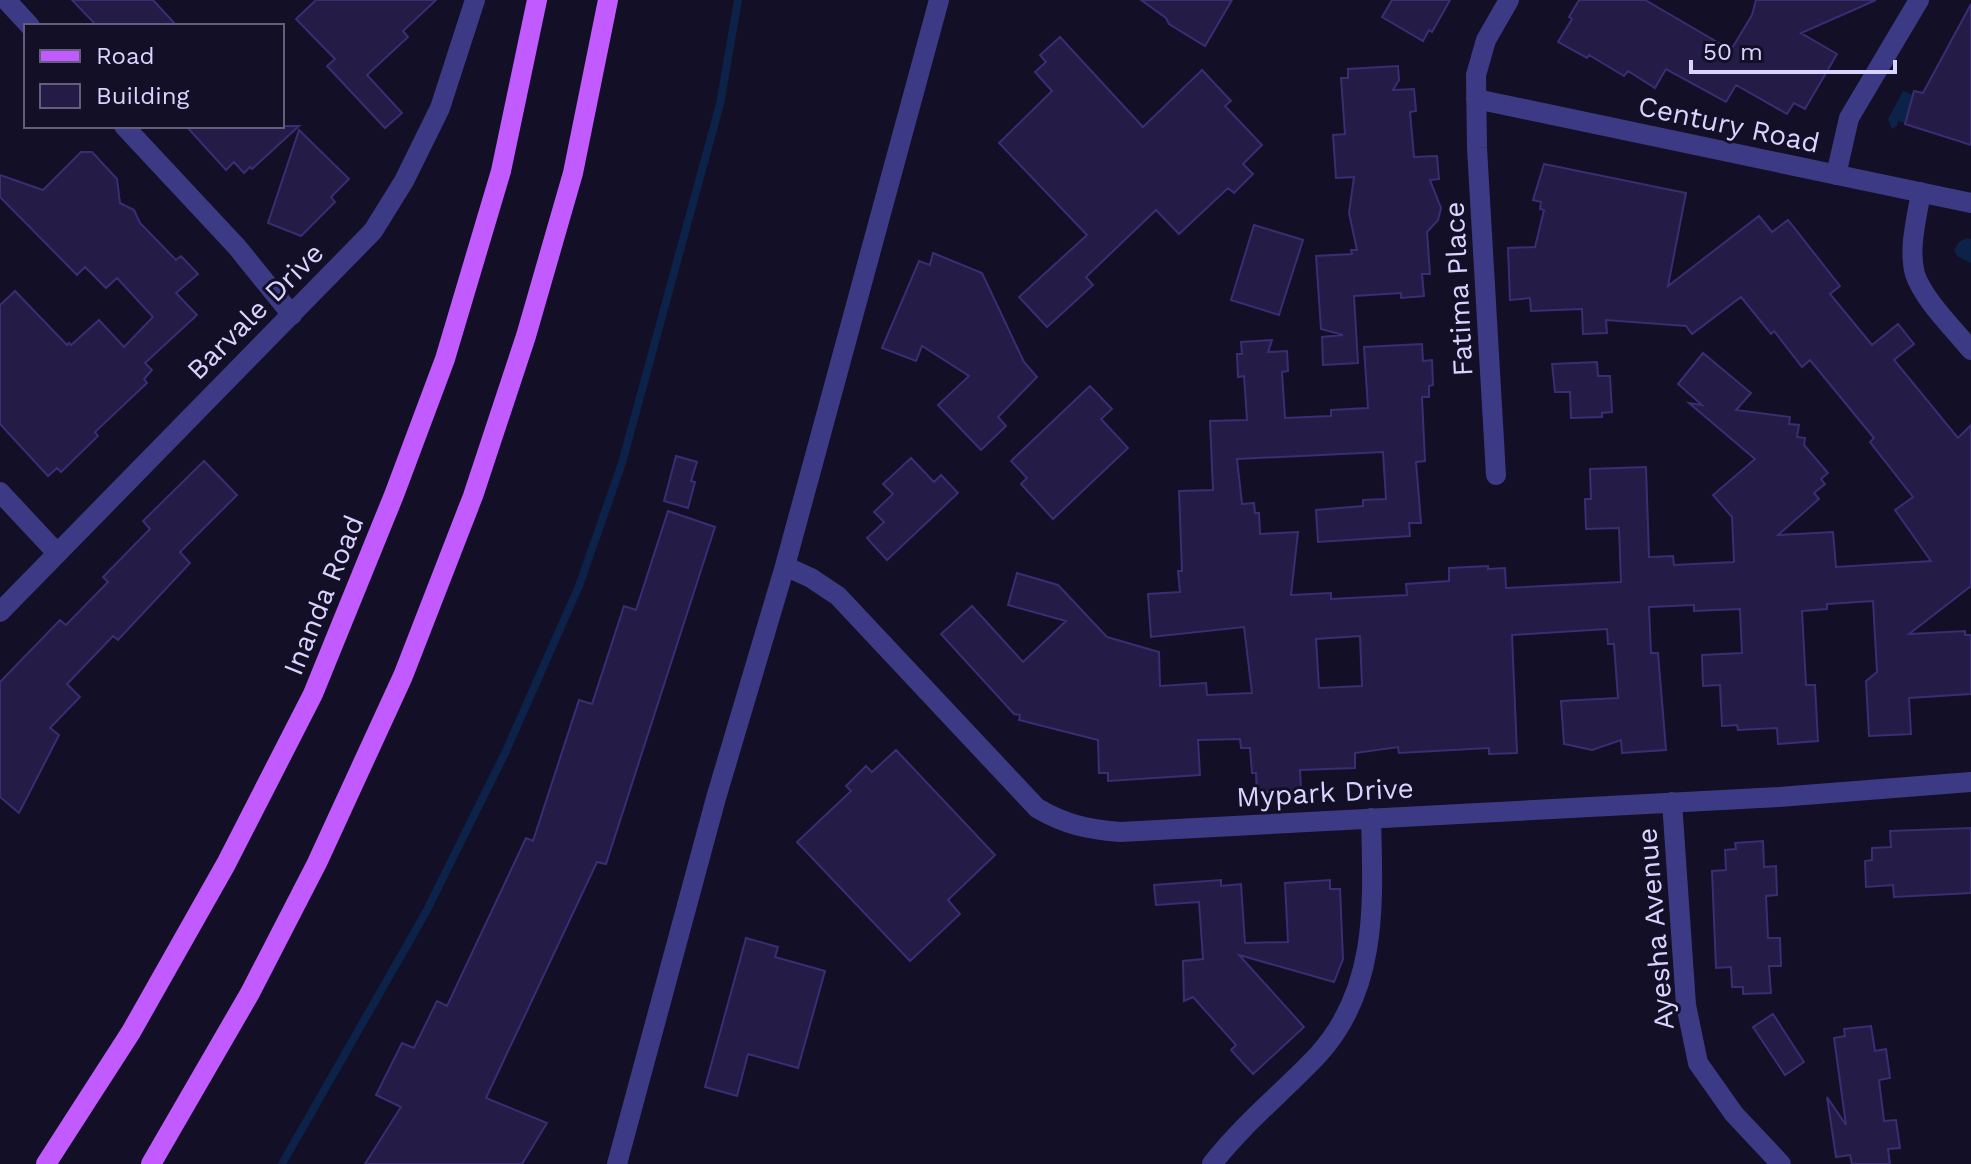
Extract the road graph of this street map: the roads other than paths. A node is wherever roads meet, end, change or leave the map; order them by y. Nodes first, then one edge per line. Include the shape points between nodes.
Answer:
1 (6, 0) edge
2 (475, 0) edge
3 (537, 0) edge
4 (608, 0) edge
5 (939, 0) edge
6 (1509, 0) edge
7 (1919, 0) edge
8 (28, 24) edge
9 (1476, 99) junction
10 (126, 128) edge
11 (1836, 175) junction
12 (1921, 192) junction
13 (1971, 203) edge
14 (292, 315) junction
15 (1971, 350) edge
16 (1496, 475) dead end
17 (0, 492) edge
18 (56, 552) junction
19 (785, 566) junction
20 (0, 612) edge
21 (1971, 782) edge
22 (1672, 802) junction
23 (1371, 818) junction
24 (46, 1164) edge
25 (151, 1164) edge
26 (617, 1164) edge
27 (1212, 1164) edge
28 (1781, 1164) edge

1 - 8 street
2 - 14 street, Barvale Drive via 440,108 404,181 373,231
3 - 24 main road, Inanda Road via 501,171 445,359 313,694 131,1032
4 - 25 main road via 573,173 526,336 473,496 403,676 250,993
5 - 19 street
6 - 9 street, Fatima Place via 1480,55
7 - 11 street via 1849,118
9 - 11 street, Century Road
9 - 16 street, Fatima Place
10 - 14 street via 237,247
11 - 12 street, Century Road
12 - 13 street, Century Road
12 - 15 street via 1915,273
14 - 18 street, Barvale Drive
17 - 18 street
18 - 20 street, Barvale Drive
19 - 23 street, Mypark Drive via 838,596 1037,808 1062,822 1120,832
19 - 26 street
21 - 22 street, Mypark Drive
22 - 23 street, Mypark Drive
22 - 28 street, Ayesha Avenue via 1686,1005 1698,1063 1734,1114
23 - 27 street via 1373,909 1367,961 1354,1001 1319,1053 1234,1135

